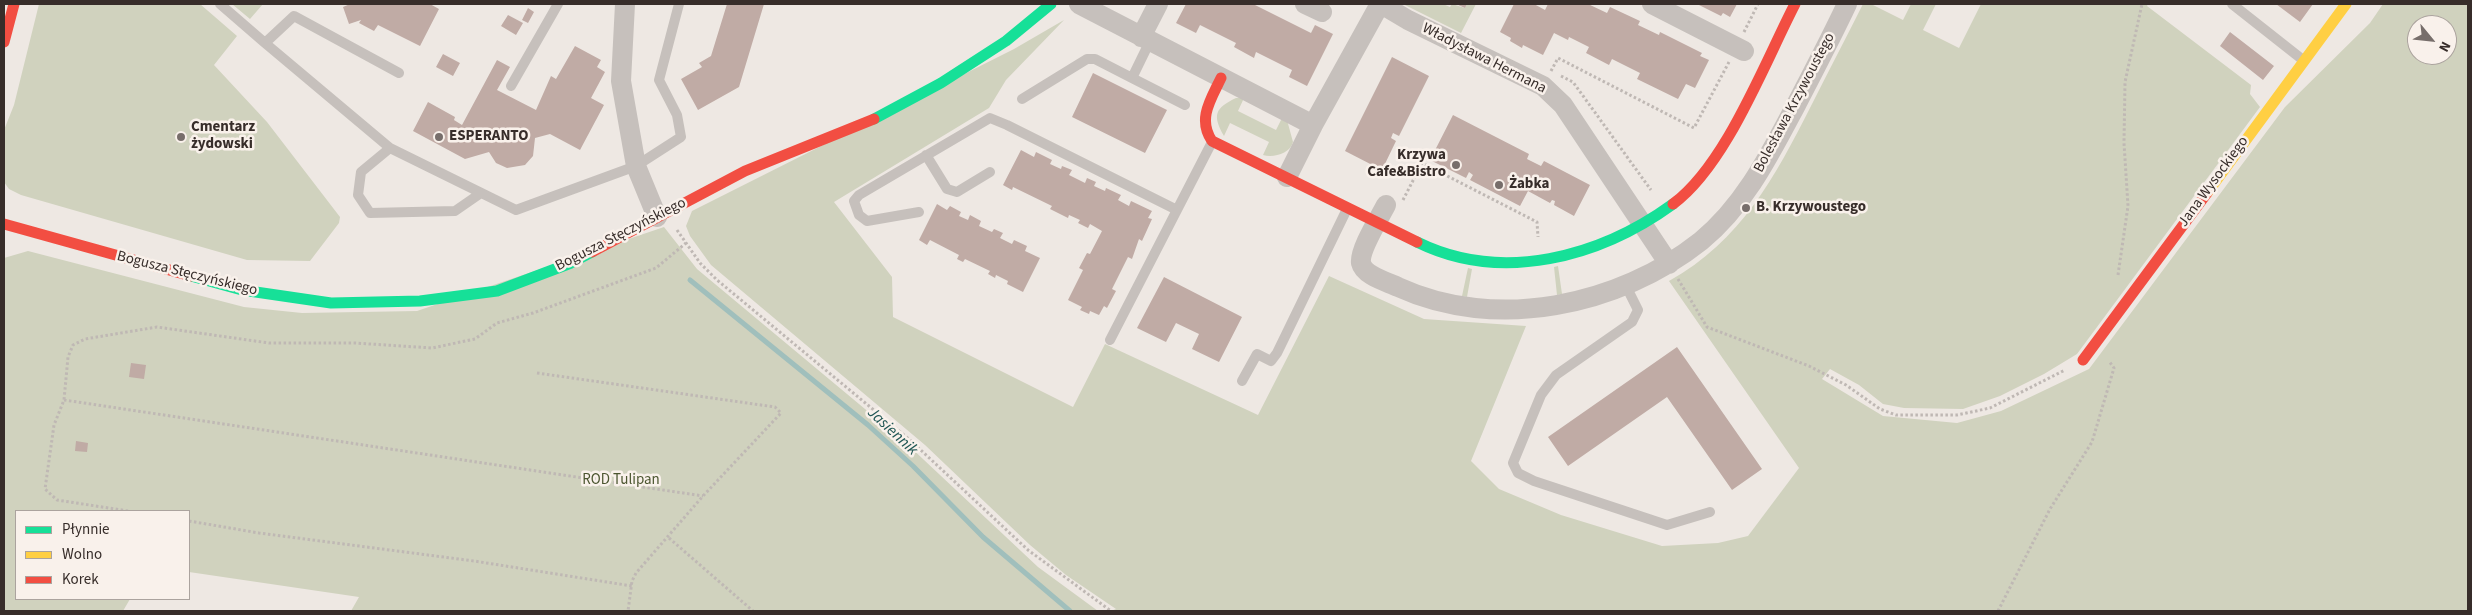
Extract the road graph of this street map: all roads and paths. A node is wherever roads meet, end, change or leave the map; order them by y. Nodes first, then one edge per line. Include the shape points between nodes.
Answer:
1 (14, 4) edge
2 (220, 4) edge
3 (558, 4) edge
4 (625, 4) edge
5 (679, 4) edge
6 (1051, 4) edge
7 (1078, 4) edge
8 (1158, 4) edge
9 (1381, 4) edge
10 (1652, 4) edge
11 (1758, 4) edge
12 (1795, 4) edge
13 (1847, 4) edge
14 (2142, 4) edge
15 (2232, 4) edge
16 (2346, 4) edge
17 (1146, 39) junction
18 (4, 42) edge
19 (265, 43) junction
20 (1740, 49) junction
21 (2304, 60) junction
22 (1551, 71) dead end
23 (399, 73) dead end
24 (1132, 78) junction
25 (1221, 78) junction
26 (511, 86) dead end
27 (1022, 98) dead end
28 (1185, 105) dead end
29 (1314, 125) junction
30 (1212, 141) junction
31 (390, 148) junction
32 (926, 154) junction
33 (636, 166) junction
34 (990, 172) dead end
35 (1287, 177) junction
36 (482, 193) junction
37 (1394, 203) joint
38 (1348, 208) junction
39 (1177, 210) junction
40 (919, 212) dead end
41 (661, 215) junction
42 (1377, 223) junction
43 (4, 224) edge
44 (1644, 225) junction
45 (29, 232) junction
46 (1538, 238) dead end
47 (10, 239) dead end
48 (1669, 264) junction
49 (2116, 283) dead end
50 (1626, 286) junction
51 (124, 332) dead end
52 (1110, 340) dead end
53 (2095, 343) junction
54 (2083, 360) joint
55 (537, 372) dead end
56 (1242, 381) dead end
57 (64, 400) junction
58 (703, 496) junction
59 (122, 510) edge
60 (1710, 512) dead end
61 (190, 521) edge
62 (669, 538) junction
63 (632, 586) junction
64 (628, 611) edge
65 (753, 611) edge
66 (1111, 611) edge
67 (1998, 611) edge

1 - 18 street
2 - 19 lane
3 - 26 lane
4 - 33 street via 621,82
5 - 33 lane via 659,80 677,115 682,137
6 - 41 street, Bogusza Stęczyńskiego via 1006,41 885,115 745,171
7 - 17 street
8 - 17 street
9 - 29 street, Władysława Hermana
9 - 44 street, Władysława Hermana via 1543,86 1563,105
10 - 20 street
11 - 20 path
12 - 44 street via 1718,152 1690,189
13 - 48 street, Bolesława Krzywoustego via 1755,179 1722,221
14 - 49 path via 2125,82 2128,206
15 - 21 lane
16 - 21 street, Jana Wysockiego
17 - 24 lane
17 - 25 street
19 - 23 lane via 294,16
19 - 31 lane
20 - 22 path via 1694,128 1558,58
21 - 53 street, Jana Wysockiego
24 - 27 lane via 1095,59 1087,59
24 - 28 lane
25 - 29 street
25 - 30 street via 1204,118 1207,135
29 - 35 street, Władysława Hermana
30 - 35 street
30 - 39 lane
31 - 36 lane
31 - 36 lane via 361,172 358,195 370,213 455,211
32 - 34 lane via 952,192
32 - 39 lane via 990,118
32 - 40 lane via 854,201 859,215 867,221
33 - 36 lane via 516,210
33 - 41 street
35 - 38 street
37 - 42 street
37 - 46 path via 1422,163 1537,222
38 - 42 street
38 - 56 lane via 1277,353 1271,361 1256,354
39 - 52 lane
41 - 45 street, Bogusza Stęczyńskiego via 570,264 497,291 420,301 331,303 242,290
41 - 66 path via 717,280 910,440 1028,550
42 - 44 street via 1433,250 1497,263 1543,261 1576,254
42 - 50 street, Bolesława Krzywoustego via 1363,251 1361,264 1364,269 1402,289 1429,298 1474,307 1532,308 1569,303
43 - 45 street, Bogusza Stęczyńskiego
44 - 48 street, Władysława Hermana
45 - 47 street
48 - 50 street, Bolesława Krzywoustego
48 - 54 path via 1707,327 1809,366 1846,385 1880,409 1896,415 1957,416 1990,408
50 - 60 lane via 1638,310 1632,322 1556,374 1541,395 1513,463 1518,473 1534,481 1666,525
51 - 57 path via 85,339 73,345 68,356
53 - 54 street, Jana Wysockiego
53 - 67 path via 2114,368 2092,442 2050,509
55 - 58 path via 776,407 781,413
57 - 58 path
57 - 59 path via 54,425 45,490 58,500
58 - 62 path
61 - 63 path
62 - 63 path via 636,573
62 - 65 path
63 - 64 path

